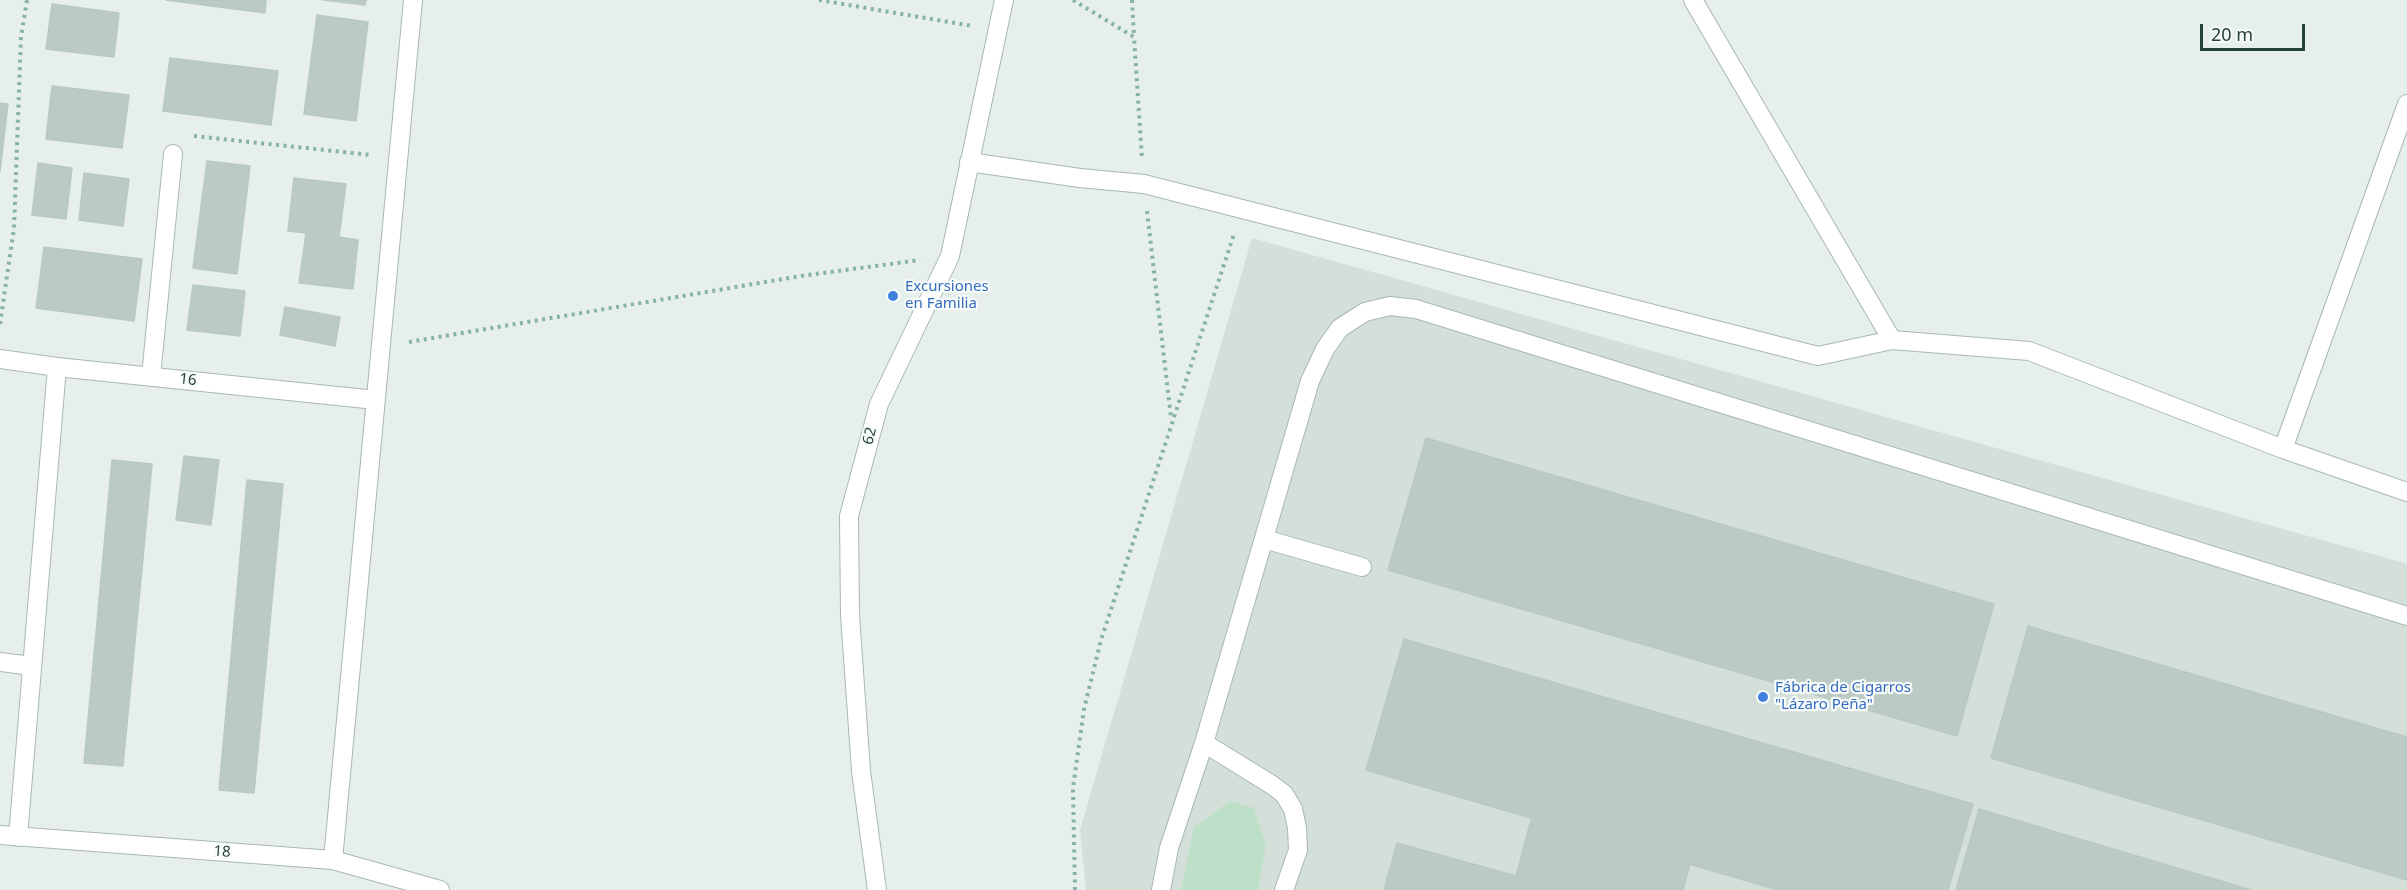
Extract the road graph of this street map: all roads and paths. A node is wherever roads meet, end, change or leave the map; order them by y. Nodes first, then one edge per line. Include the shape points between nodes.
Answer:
1 (27, 0) edge
2 (413, 0) edge
3 (819, 0) edge
4 (1004, 0) edge
5 (1073, 0) edge
6 (1132, 0) edge
7 (1693, 0) edge
8 (997, 30) junction
9 (1134, 37) junction
10 (2407, 104) edge
11 (173, 154) joint
12 (399, 159) junction
13 (969, 162) junction
14 (1144, 184) junction
15 (1241, 210) junction
16 (950, 256) junction
17 (0, 324) edge
18 (1892, 340) junction
19 (381, 347) junction
20 (0, 359) edge
21 (57, 367) junction
22 (151, 376) junction
23 (376, 400) junction
24 (1172, 422) junction
25 (2283, 449) junction
26 (2407, 492) edge
27 (1264, 539) junction
28 (1362, 567) dead end
29 (2407, 616) edge
30 (0, 662) edge
31 (32, 666) junction
32 (1204, 744) junction
33 (9, 836) edge
34 (333, 860) junction
35 (440, 890) edge
36 (878, 890) edge
37 (1075, 890) edge
38 (1161, 890) edge
39 (1284, 890) edge

1 - 17 path via 21,37 14,228
2 - 12 street
3 - 8 path
4 - 8 street, 62
5 - 9 path
6 - 9 path
7 - 18 street
8 - 13 street, 62
9 - 14 path
10 - 25 street
11 - 12 path via 180,139 191,136
11 - 22 street
12 - 19 street
13 - 14 street
13 - 16 street, 62
14 - 15 street
14 - 24 path
15 - 18 street via 1818,356
15 - 24 path
16 - 19 path via 801,276
16 - 36 street, 62 via 879,404 849,516 850,615 861,771
18 - 25 street via 2029,351
19 - 23 street
20 - 21 street, 16
21 - 22 street, 16
21 - 31 street
22 - 23 street, 16
23 - 34 street
24 - 37 path via 1101,640 1084,709 1072,788
25 - 26 street
27 - 28 street
27 - 29 street via 1310,381 1325,349 1340,328 1365,312 1390,306 1427,313
27 - 32 street
30 - 31 street
31 - 33 street
32 - 38 street via 1169,849
32 - 39 street via 1272,785 1284,794 1293,809 1298,850
33 - 34 street, 18
34 - 35 street, 18

